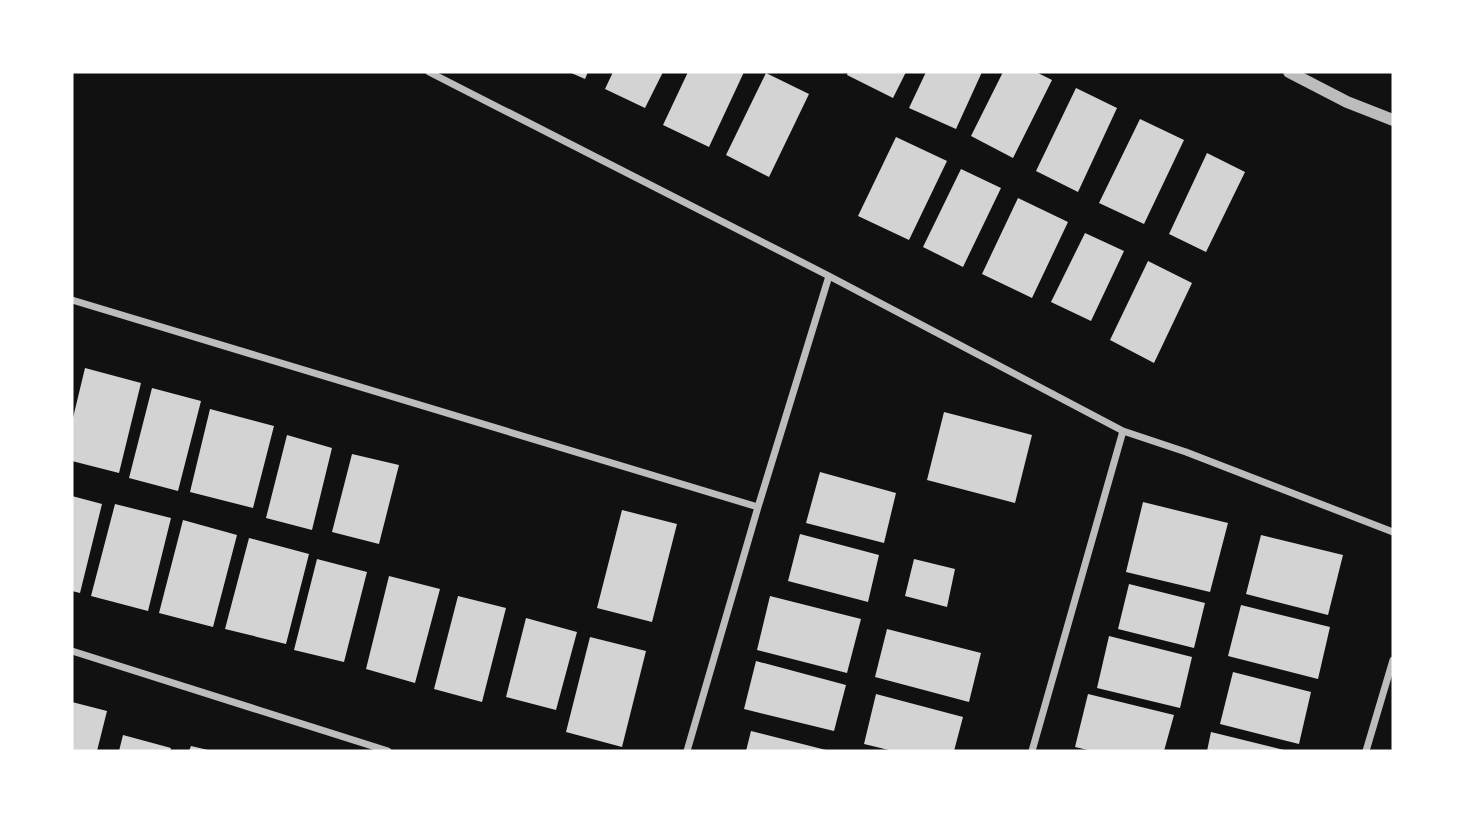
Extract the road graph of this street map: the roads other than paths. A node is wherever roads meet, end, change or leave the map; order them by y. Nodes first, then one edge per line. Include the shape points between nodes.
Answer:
1 (429, 72) edge
2 (1289, 72) edge
3 (1393, 120) edge
4 (828, 276) junction
5 (72, 300) edge
6 (1123, 431) junction
7 (758, 507) junction
8 (1393, 533) edge
9 (72, 651) edge
10 (1393, 660) edge
11 (388, 751) edge
12 (687, 751) edge
13 (1032, 751) edge
14 (1366, 751) edge

1 - 4 street
2 - 3 street
4 - 6 street
4 - 7 street
5 - 7 street
6 - 8 street
6 - 13 street
7 - 12 street
9 - 11 street
10 - 14 street

